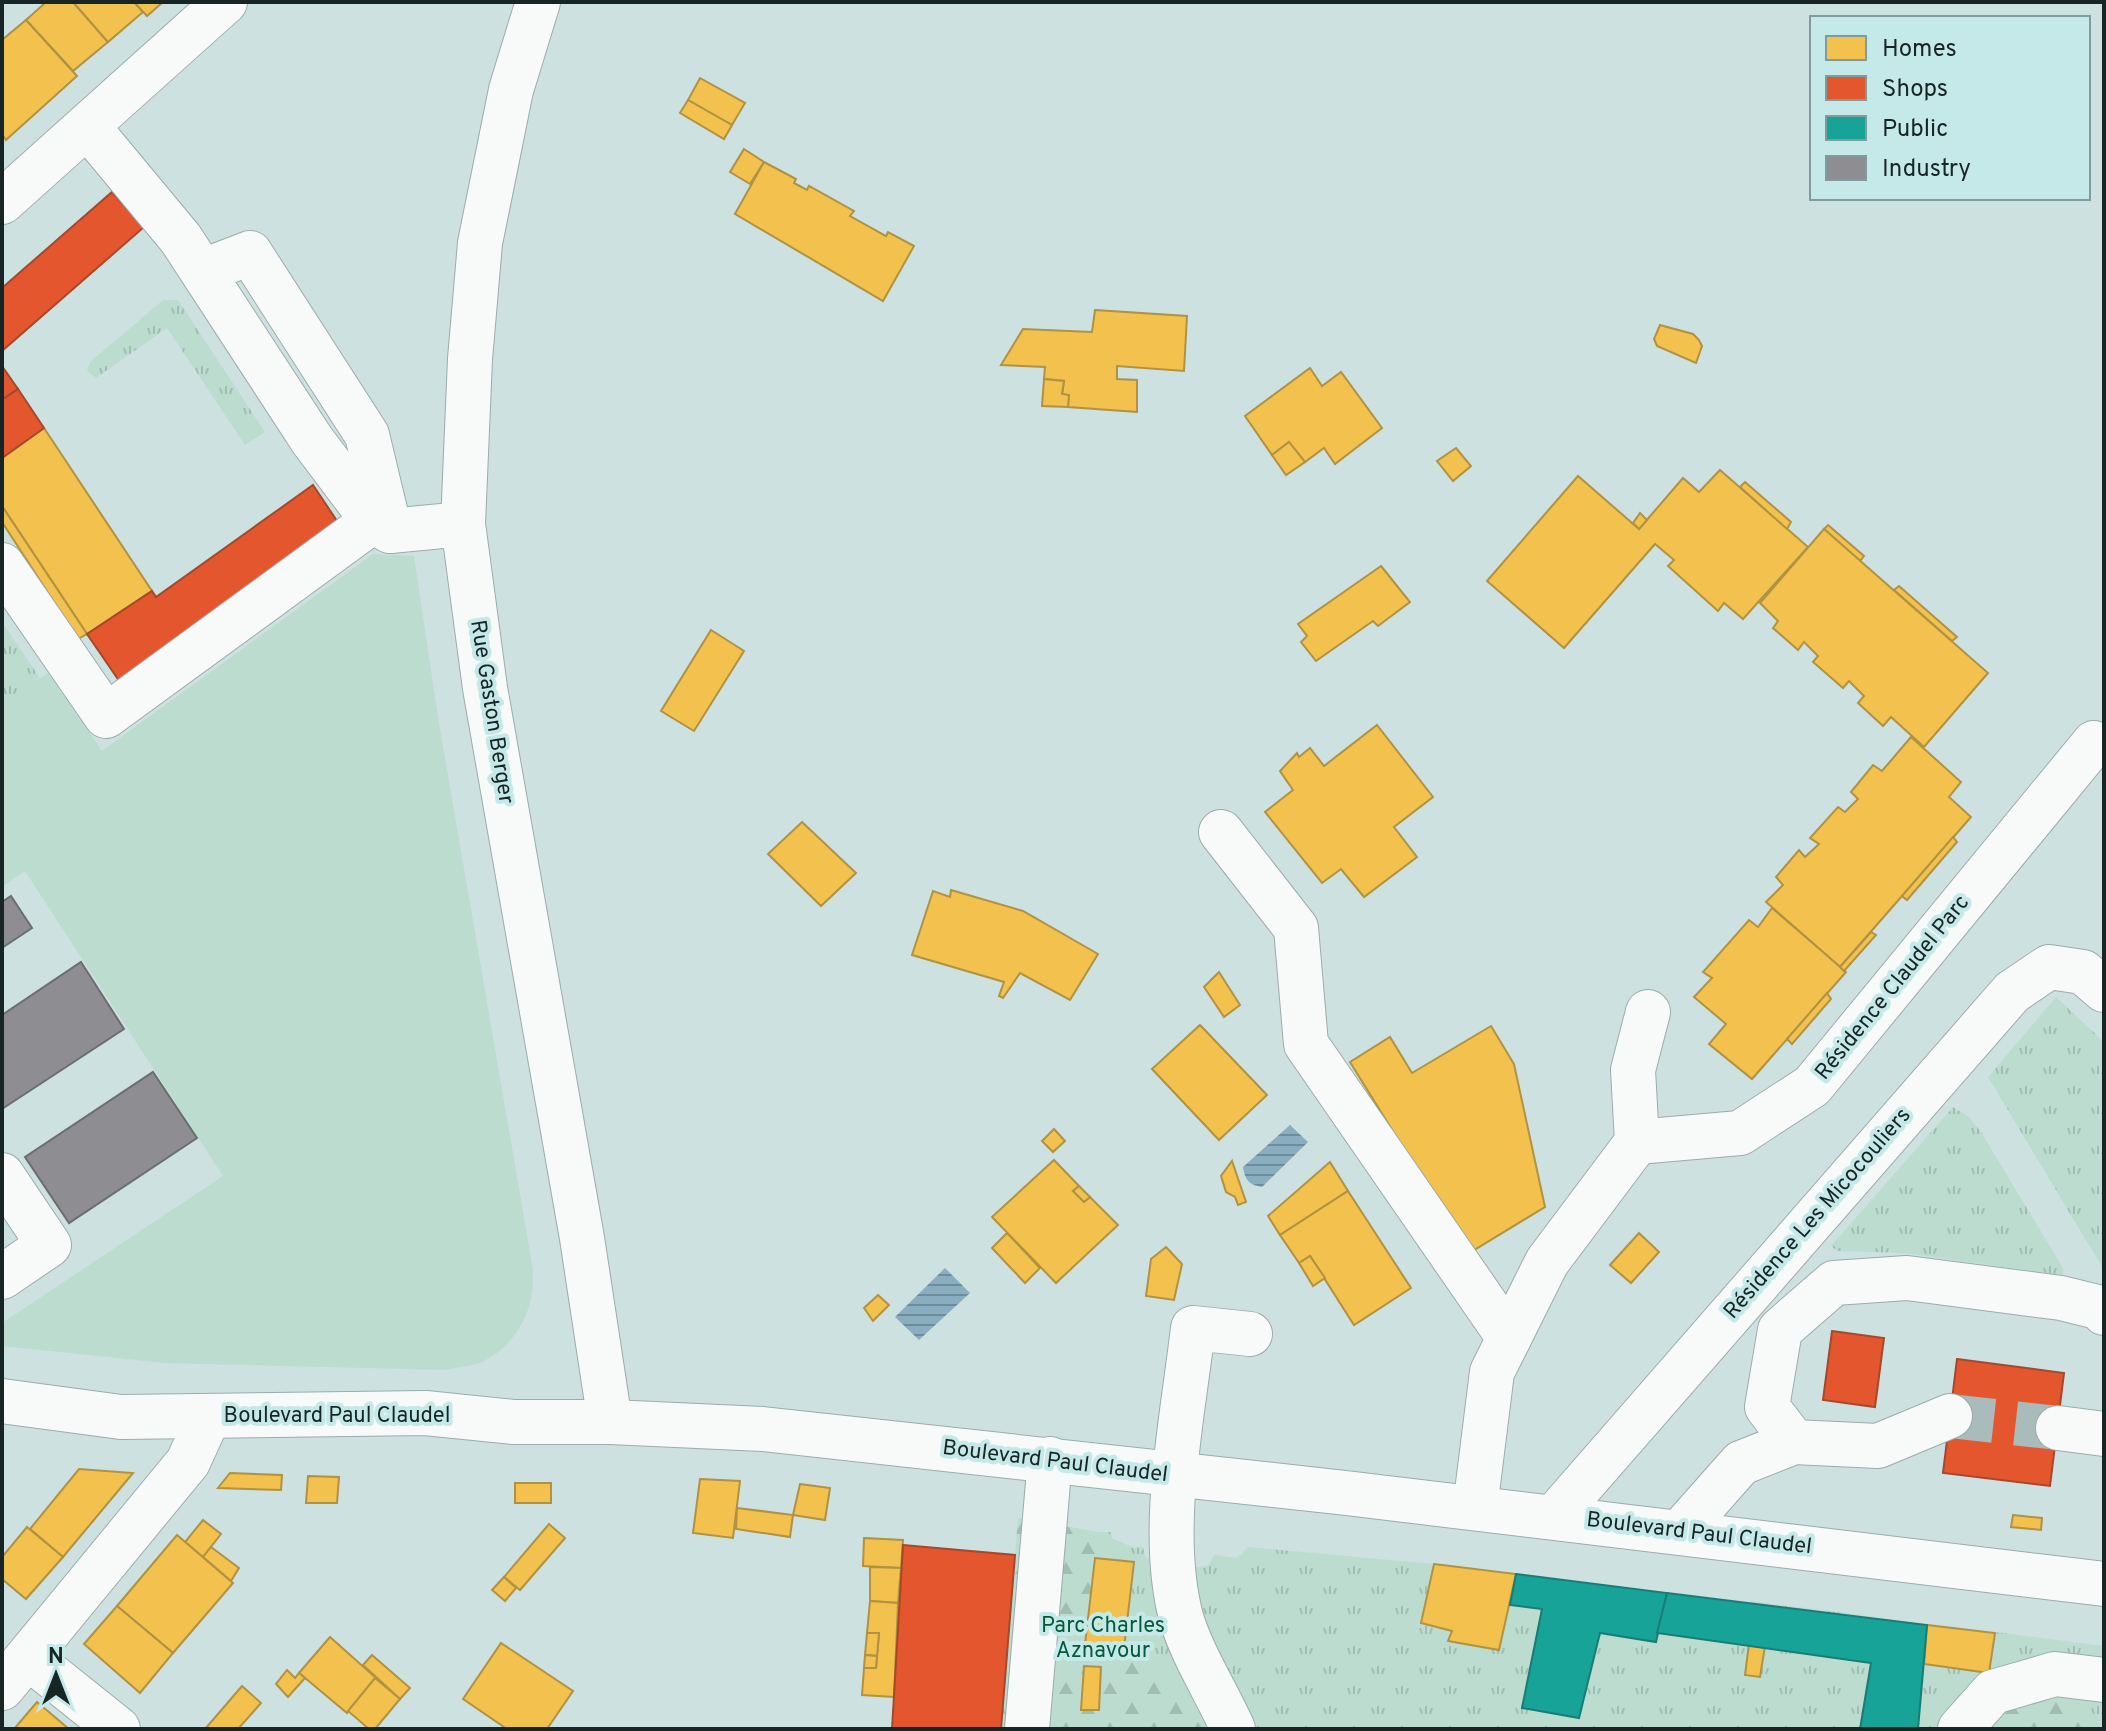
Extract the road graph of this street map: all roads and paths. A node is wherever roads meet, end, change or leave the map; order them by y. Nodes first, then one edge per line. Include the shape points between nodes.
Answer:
1 (225, 2) edge
2 (538, 2) edge
3 (88, 127) junction
4 (2, 202) edge
5 (203, 271) junction
6 (463, 524) junction
7 (382, 526) junction
8 (2, 565) edge
9 (2094, 743) dead end
10 (1221, 832) dead end
11 (2104, 990) edge
12 (1648, 1012) dead end
13 (1637, 1142) junction
14 (2, 1175) edge
15 (2, 1277) edge
16 (2104, 1313) edge
17 (1250, 1334) dead end
18 (1509, 1338) junction
19 (2, 1401) edge
20 (209, 1416) junction
21 (1950, 1416) tunnel mouth
22 (610, 1422) junction
23 (1794, 1442) junction
24 (1050, 1459) junction
25 (1176, 1477) junction
26 (1475, 1508) junction
27 (1554, 1517) junction
28 (1680, 1532) junction
29 (2104, 1584) edge
30 (15, 1672) edge
31 (2104, 1680) edge
32 (118, 1729) edge
33 (1027, 1729) edge
34 (1233, 1729) edge
35 (1960, 1729) edge

1 - 3 street
2 - 6 street, Rue Gaston Berger via 511,90 480,243
3 - 4 street
3 - 5 street
5 - 7 street via 312,440
5 - 7 street via 250,253 367,435
6 - 7 street
6 - 22 street, Rue Gaston Berger via 485,688
7 - 8 street via 106,716
9 - 13 street, Résidence Claudel Parc via 1812,1086 1740,1133
10 - 18 street via 1296,928 1306,1044
11 - 27 street, Résidence Les Micocouliers via 2083,972 2049,967 2012,992
12 - 13 street via 1633,1070
13 - 18 street via 1547,1262
14 - 15 street via 49,1245
16 - 23 street via 2061,1298 1907,1278 1834,1283 1780,1330 1767,1407
17 - 25 street via 1193,1328
18 - 26 street via 1492,1372
19 - 20 street, Boulevard Paul Claudel via 103,1416
20 - 22 street, Boulevard Paul Claudel via 425,1413 513,1422
20 - 30 street via 188,1462
21 - 23 street via 1878,1446
22 - 24 street, Boulevard Paul Claudel via 763,1429
23 - 28 street via 1741,1463
24 - 25 street, Boulevard Paul Claudel
24 - 33 street
25 - 26 street, Boulevard Paul Claudel
25 - 34 street via 1172,1561 1182,1618
26 - 27 street, Boulevard Paul Claudel
27 - 28 street, Boulevard Paul Claudel
28 - 29 street, Boulevard Paul Claudel
30 - 32 street
31 - 35 street via 2055,1674 1993,1692

